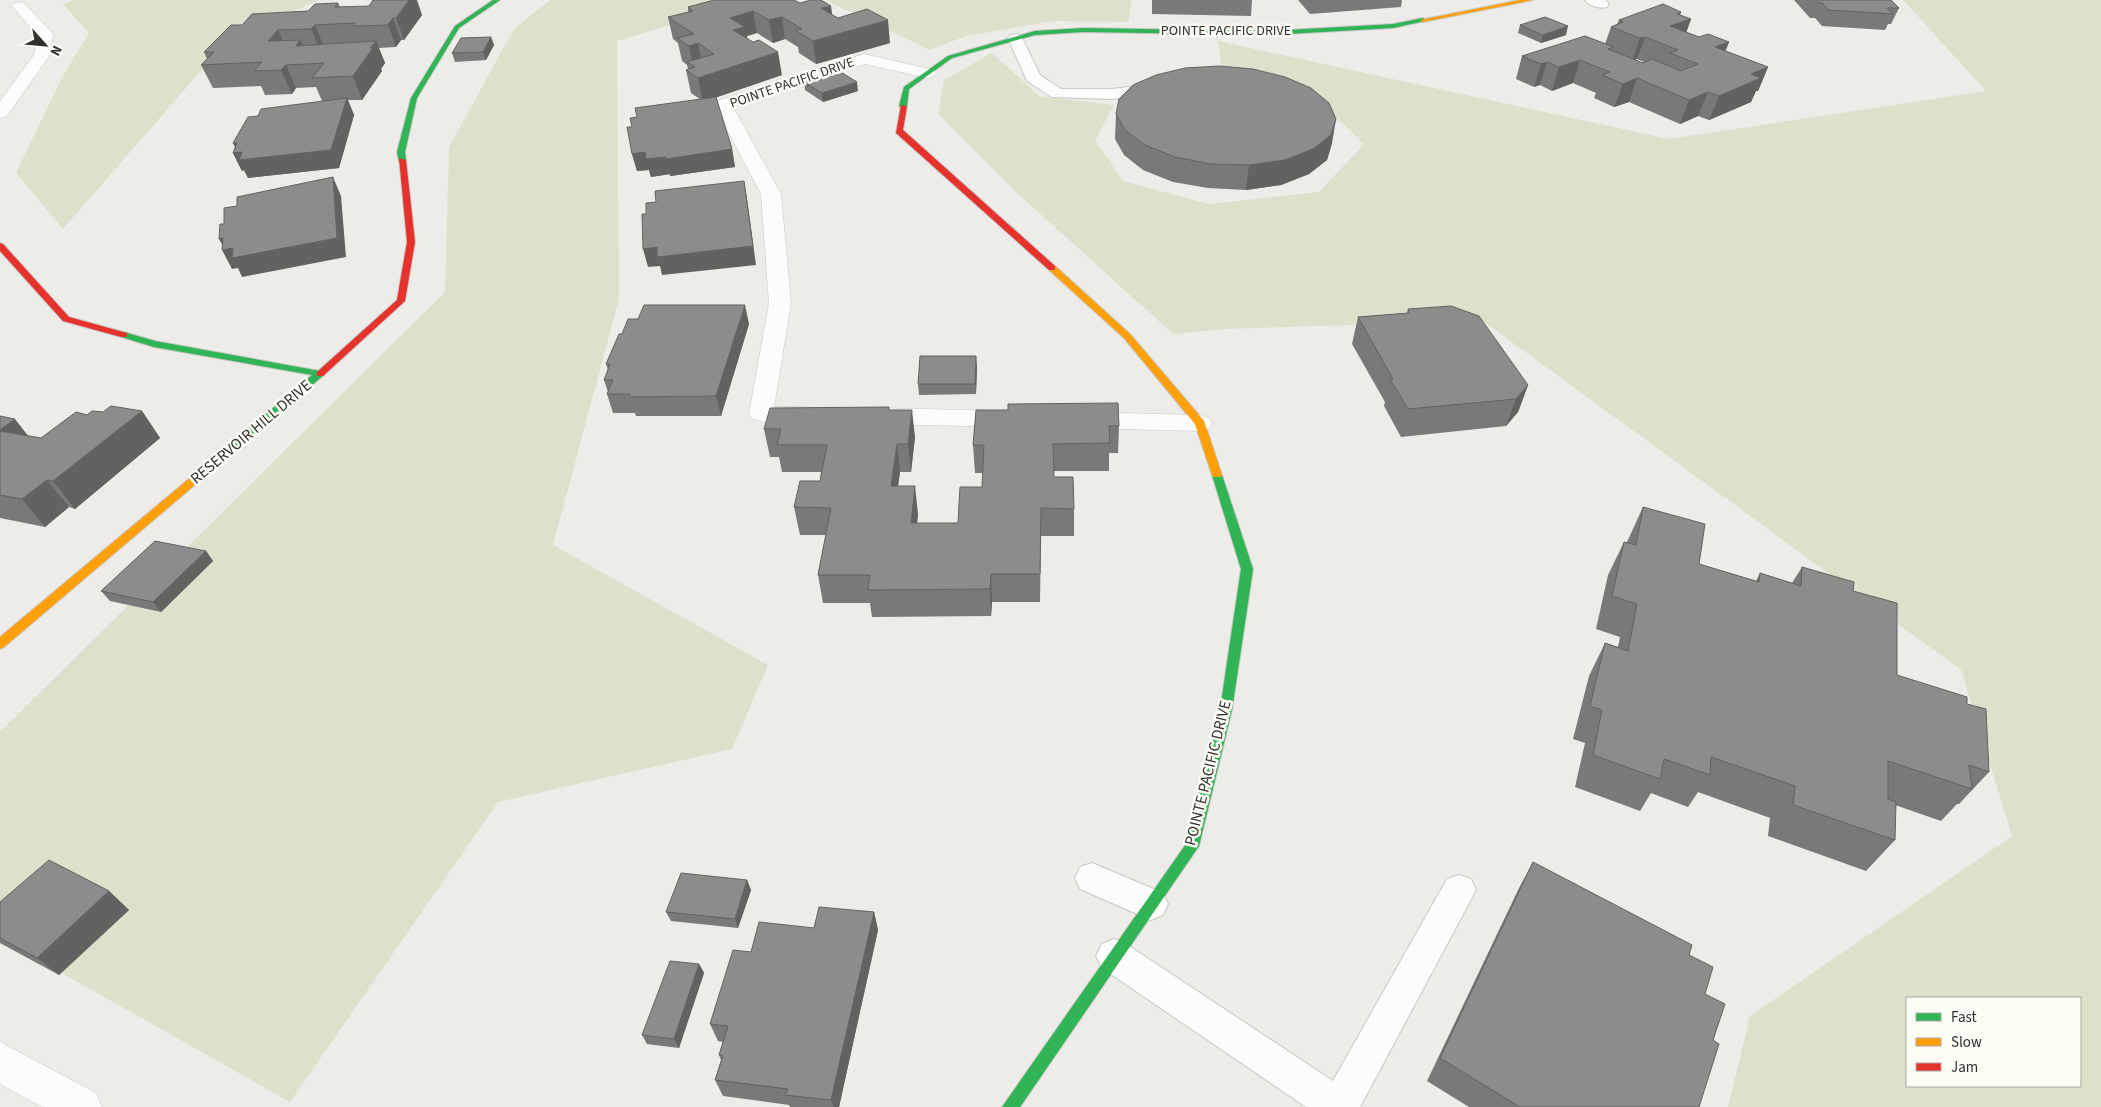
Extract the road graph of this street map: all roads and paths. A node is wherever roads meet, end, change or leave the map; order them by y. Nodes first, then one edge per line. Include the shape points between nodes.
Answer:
1 (38, 0) edge
2 (497, 0) edge
3 (1530, 0) edge
4 (1015, 38) junction
5 (928, 74) junction
6 (1177, 86) edge
7 (0, 113) edge
8 (0, 246) edge
9 (320, 374) junction
10 (821, 415) edge
11 (851, 416) edge
12 (1030, 419) edge
13 (1060, 420) edge
14 (1200, 423) junction
15 (0, 644) edge
16 (1092, 878) dead end
17 (1459, 890) dead end
18 (1151, 904) junction
19 (1114, 956) junction
20 (0, 1062) edge
21 (1340, 1106) edge
22 (82, 1107) edge
23 (1010, 1107) edge

1 - 7 street via 13,9 45,34 42,54
2 - 9 street via 457,27 414,98 401,152 410,242 401,301
3 - 4 street, POINTE PACIFIC DRIVE via 1393,26 1270,33 1083,30 1035,33
4 - 5 street, POINTE PACIFIC DRIVE via 950,57
4 - 6 lane via 1033,78 1058,94 1112,94
5 - 10 street, POINTE PACIFIC DRIVE via 864,59 723,105 771,194 780,303 762,414
5 - 14 street, POINTE PACIFIC DRIVE via 906,88 899,131 1127,336
8 - 9 street, RESERVOIR HILL DRIVE via 66,318 154,344
9 - 15 street, RESERVOIR HILL DRIVE
11 - 12 street
13 - 14 street
14 - 18 street, POINTE PACIFIC DRIVE via 1247,569 1226,710 1192,846
16 - 18 lane
17 - 21 lane
18 - 19 street, POINTE PACIFIC DRIVE
19 - 21 lane
19 - 23 street, POINTE PACIFIC DRIVE
20 - 22 street

